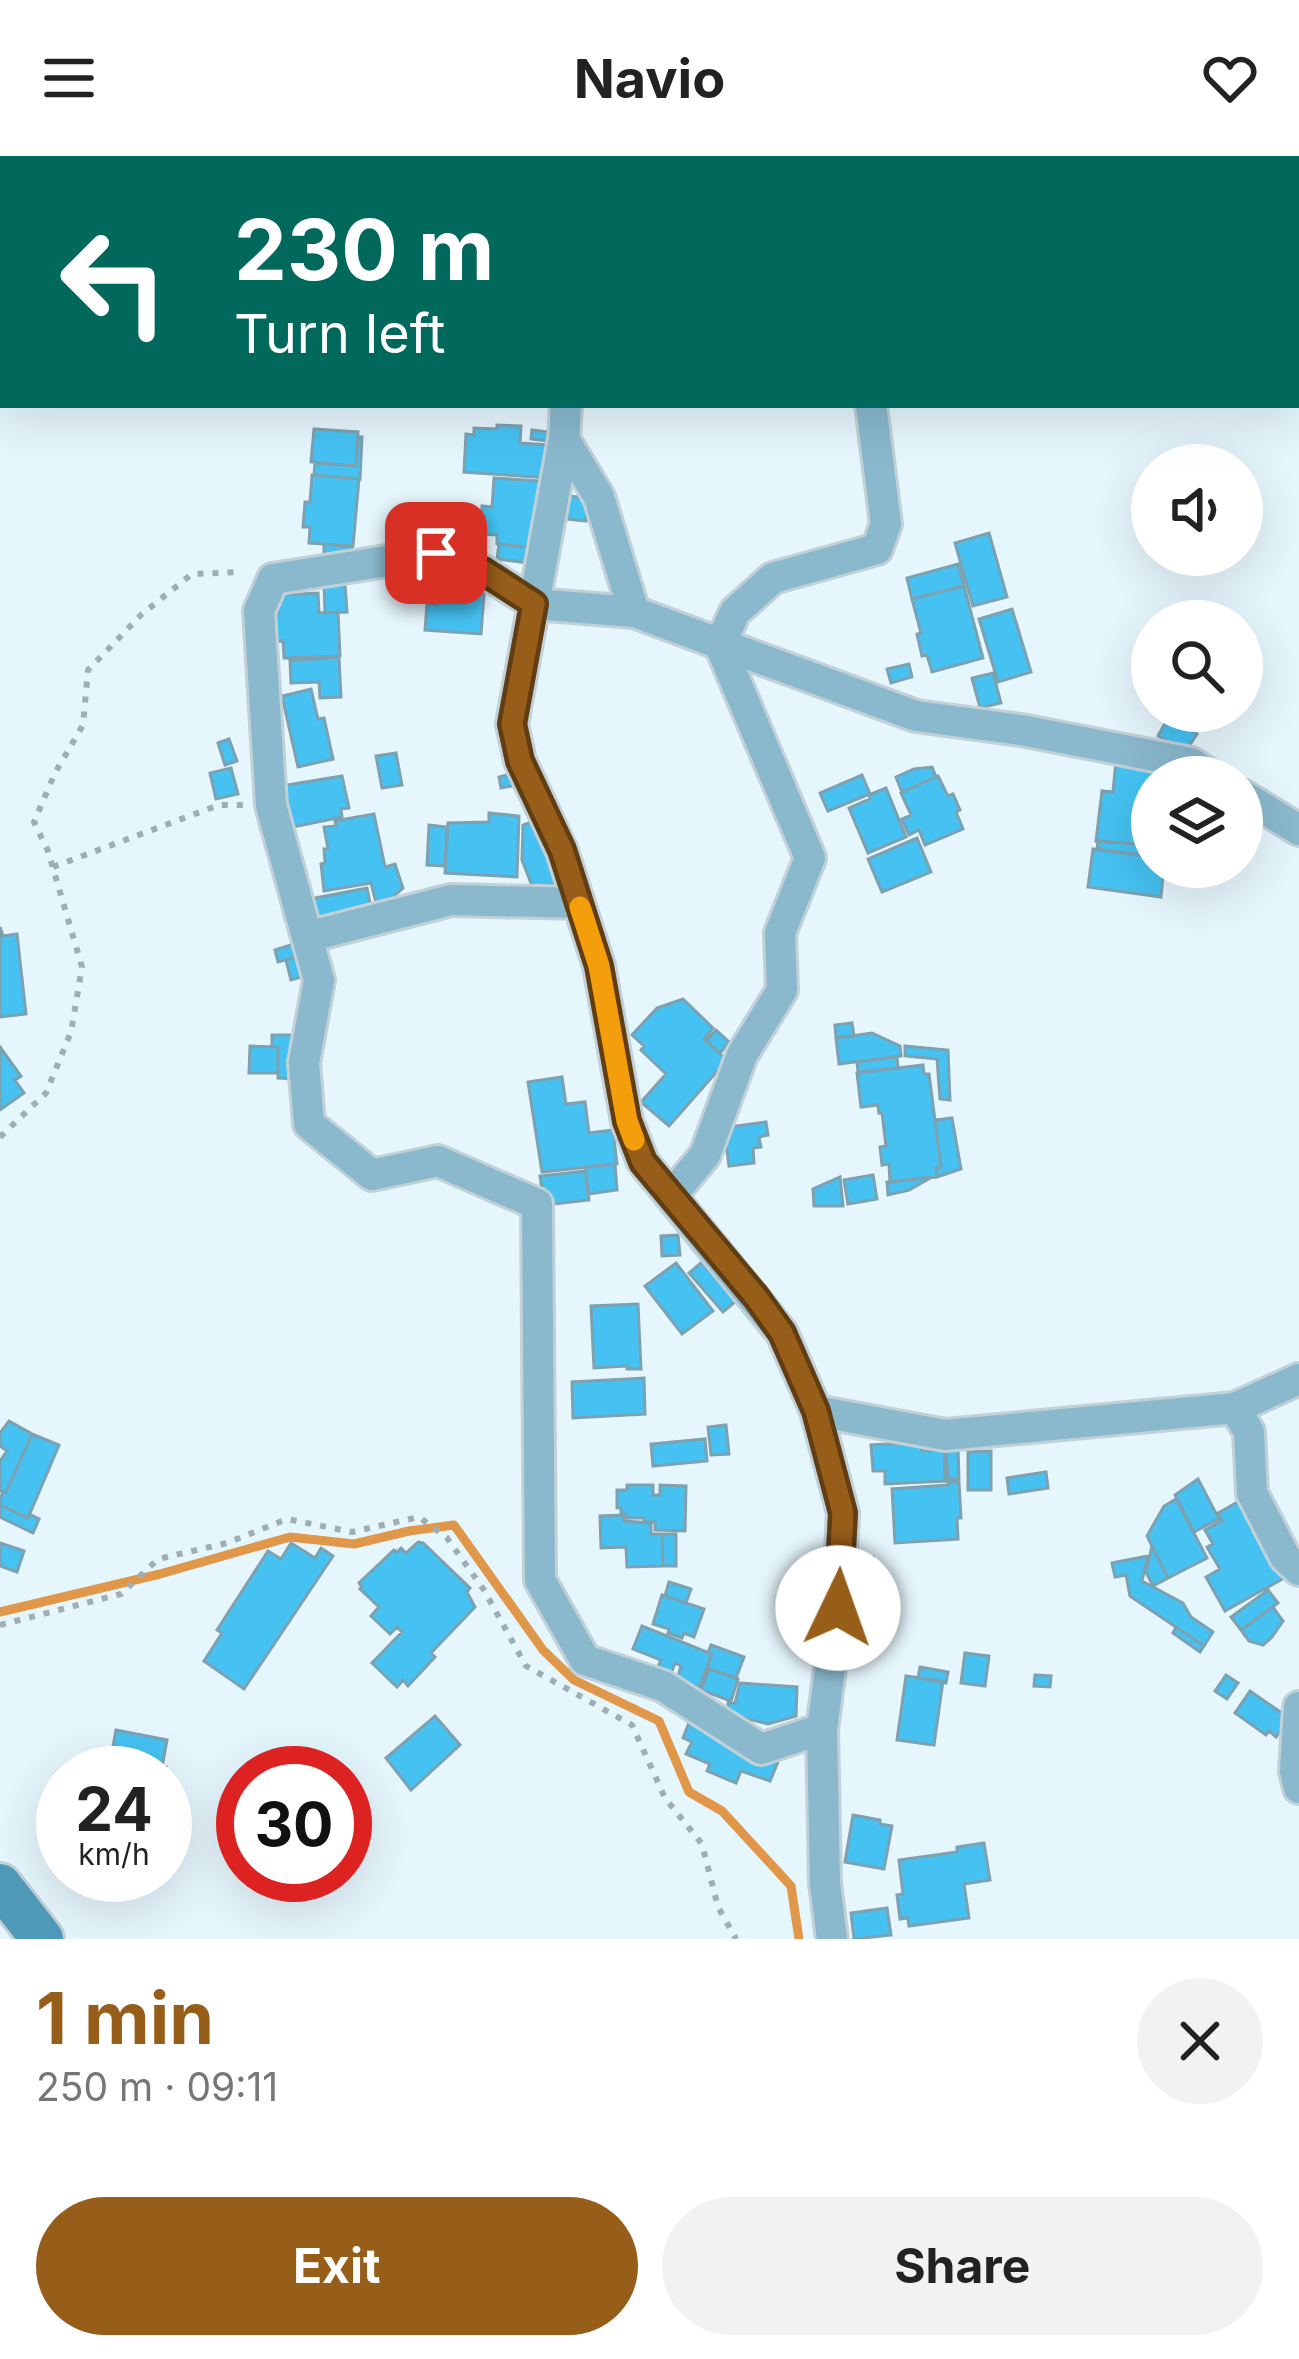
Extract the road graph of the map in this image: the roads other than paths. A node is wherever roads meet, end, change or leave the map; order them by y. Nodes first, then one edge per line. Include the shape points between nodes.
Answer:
1 (566, 408) edge
2 (871, 408) edge
3 (564, 440) junction
4 (534, 604) junction
5 (634, 612) junction
6 (720, 646) junction
7 (1151, 756) edge
8 (1263, 808) edge
9 (1299, 830) edge
10 (579, 903) junction
11 (308, 937) junction
12 (671, 1196) junction
13 (1299, 1379) edge
14 (1235, 1408) junction
15 (816, 1411) junction
16 (1299, 1570) edge
17 (1299, 1707) edge
18 (822, 1729) junction
19 (1299, 1788) edge
20 (0, 1885) edge
21 (42, 1939) edge
22 (832, 1939) edge

1 - 3 street
2 - 6 street via 886,524 877,549 773,578 735,612
3 - 4 street
3 - 5 street via 599,497
4 - 5 street
4 - 10 street via 512,724
4 - 11 street via 436,553 273,579 259,611 271,805
5 - 6 street
6 - 7 street via 916,716
6 - 12 street via 810,858 780,933 782,990 742,1055 705,1155
8 - 9 street
10 - 11 street via 451,900
10 - 12 street via 627,1121 643,1162
11 - 18 street via 319,980 304,1063 309,1124 372,1175 438,1161 537,1204 540,1580 585,1660 662,1686 761,1749
12 - 15 street via 782,1333
13 - 14 street
14 - 15 street via 945,1435
14 - 16 street via 1249,1432 1252,1493
15 - 18 street via 843,1513
17 - 19 street
18 - 22 street
20 - 21 main road

